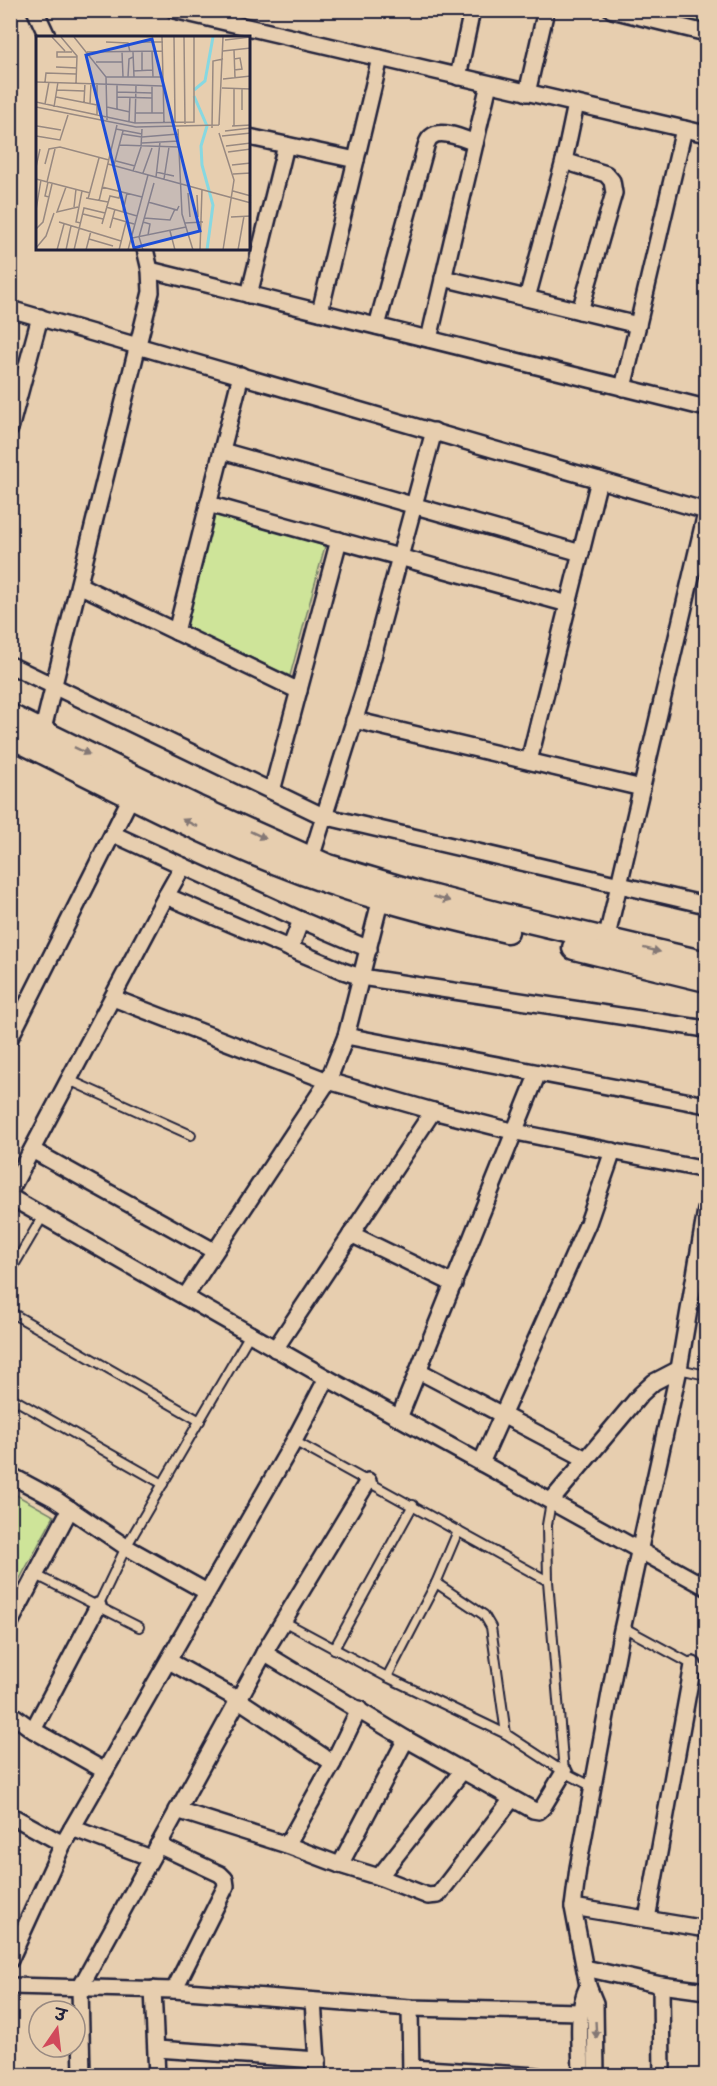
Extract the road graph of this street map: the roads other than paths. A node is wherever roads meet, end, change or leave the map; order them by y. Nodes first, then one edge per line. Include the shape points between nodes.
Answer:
1 (35, 10) edge
2 (174, 10) edge
3 (472, 10) edge
4 (546, 10) edge
5 (612, 10) edge
6 (215, 15) edge
7 (706, 33) edge
8 (47, 36) edge
9 (380, 58) junction
10 (458, 77) junction
11 (489, 84) junction
12 (527, 93) junction
13 (576, 104) junction
14 (684, 129) junction
15 (706, 134) edge
16 (250, 137) edge
17 (475, 143) junction
18 (286, 145) junction
19 (356, 160) junction
20 (564, 161) junction
21 (145, 250) edge
22 (150, 270) junction
23 (443, 278) junction
24 (249, 295) junction
25 (527, 298) junction
26 (10, 309) edge
27 (580, 311) junction
28 (320, 312) junction
29 (40, 317) junction
30 (638, 325) junction
31 (377, 327) junction
32 (429, 339) junction
33 (138, 345) junction
34 (241, 375) junction
35 (623, 388) junction
36 (706, 408) edge
37 (10, 429) edge
38 (434, 431) junction
39 (222, 451) junction
40 (599, 480) junction
41 (208, 504) junction
42 (414, 506) junction
43 (706, 512) edge
44 (339, 540) junction
45 (581, 553) junction
46 (400, 557) junction
47 (79, 585) junction
48 (568, 604) junction
49 (176, 632) junction
50 (10, 665) edge
51 (54, 686) junction
52 (299, 690) junction
53 (354, 720) junction
54 (23, 736) edge
55 (529, 761) junction
56 (642, 788) junction
57 (272, 792) junction
58 (132, 795) junction
59 (323, 816) junction
60 (113, 834) junction
61 (311, 858) junction
62 (183, 866) junction
63 (619, 885) junction
64 (165, 896) junction
65 (381, 898) junction
66 (706, 905) edge
67 (301, 920) junction
68 (604, 947) junction
69 (369, 949) junction
70 (290, 950) junction
71 (706, 963) edge
72 (361, 977) junction
73 (706, 980) edge
74 (113, 998) junction
75 (706, 1029) edge
76 (346, 1036) junction
77 (10, 1038) edge
78 (538, 1073) junction
79 (69, 1080) junction
80 (328, 1080) junction
81 (706, 1105) edge
82 (433, 1111) junction
83 (516, 1132) junction
84 (191, 1135) dead end
85 (32, 1150) junction
86 (613, 1151) junction
87 (706, 1170) edge
88 (10, 1191) edge
89 (10, 1197) edge
90 (706, 1210) edge
91 (43, 1216) junction
92 (351, 1234) junction
93 (214, 1251) junction
94 (10, 1272) edge
95 (454, 1284) junction
96 (185, 1297) junction
97 (10, 1312) edge
98 (250, 1334) junction
99 (275, 1349) junction
100 (679, 1369) junction
101 (418, 1371) junction
102 (706, 1375) edge
103 (327, 1378) junction
104 (10, 1397) edge
105 (503, 1414) junction
106 (399, 1418) junction
107 (200, 1420) junction
108 (294, 1441) junction
109 (586, 1459) junction
110 (481, 1463) junction
111 (11, 1475) edge
112 (368, 1481) junction
113 (163, 1484) junction
114 (551, 1501) junction
115 (413, 1505) junction
116 (70, 1509) junction
117 (458, 1531) junction
118 (126, 1547) junction
119 (640, 1551) junction
120 (36, 1575) junction
121 (548, 1581) junction
122 (436, 1582) junction
123 (706, 1587) edge
124 (207, 1592) junction
125 (98, 1606) junction
126 (283, 1621) junction
127 (10, 1623) edge
128 (140, 1627) dead end
129 (623, 1627) junction
130 (334, 1649) junction
131 (264, 1653) junction
132 (169, 1661) junction
133 (693, 1665) junction
134 (706, 1672) edge
135 (387, 1677) junction
136 (239, 1701) junction
137 (359, 1709) junction
138 (10, 1713) edge
139 (33, 1730) junction
140 (506, 1734) junction
141 (406, 1739) junction
142 (333, 1763) junction
143 (463, 1770) junction
144 (105, 1771) junction
145 (564, 1772) junction
146 (593, 1787) junction
147 (512, 1799) junction
148 (177, 1810) junction
149 (10, 1815) edge
150 (72, 1828) junction
151 (63, 1844) junction
152 (287, 1845) junction
153 (155, 1851) junction
154 (340, 1865) junction
155 (379, 1876) junction
156 (573, 1907) junction
157 (647, 1919) junction
158 (706, 1929) edge
159 (10, 1959) edge
160 (585, 1968) junction
161 (661, 1985) junction
162 (10, 1986) edge
163 (588, 1986) junction
164 (80, 1988) junction
165 (153, 1989) junction
166 (174, 1990) junction
167 (706, 1991) edge
168 (313, 2001) junction
169 (410, 2008) junction
170 (581, 2012) junction
171 (157, 2049) junction
172 (318, 2068) edge
173 (411, 2072) edge
174 (82, 2076) edge
175 (157, 2076) edge
176 (537, 2076) edge
177 (581, 2076) edge
178 (597, 2076) edge
179 (662, 2076) edge

1 - 8 street
2 - 6 street
3 - 10 street
4 - 12 street
5 - 7 street
6 - 9 street
9 - 10 street
9 - 19 street
10 - 11 street
11 - 12 street
11 - 17 street
12 - 13 street
13 - 14 street
13 - 20 street
14 - 15 street
14 - 30 street
16 - 18 street
17 - 23 street
17 - 31 street via 450,135 430,137
18 - 19 street
18 - 24 street
19 - 28 street
20 - 25 street
20 - 27 street via 606,174 614,193
21 - 22 street
22 - 24 street
22 - 33 street via 151,292
23 - 25 street
23 - 32 street
24 - 28 street
25 - 27 street
26 - 29 street
27 - 30 street
28 - 31 street
29 - 33 street
29 - 37 street
30 - 35 street
31 - 32 street
32 - 35 street
33 - 34 street
33 - 47 street
34 - 38 street
34 - 39 street
35 - 36 street
38 - 40 street
38 - 42 street
39 - 41 street
39 - 42 street
40 - 43 street
40 - 45 street
41 - 44 street
41 - 49 street
42 - 45 street
42 - 46 street
43 - 56 street
44 - 46 street
44 - 52 street
45 - 48 street
46 - 48 street
46 - 53 street
47 - 49 street
47 - 51 street
48 - 55 street
49 - 52 street
50 - 51 street
51 - 54 street
51 - 57 street
52 - 57 street
53 - 55 street
53 - 59 street
54 - 58 street
54 -> 61 street
55 - 56 street
56 - 63 street
57 - 59 street
58 - 60 street
65 -> 58 street via 277,863
59 - 61 street
59 - 63 street
60 - 62 street
60 - 77 street
61 -> 68 street
62 - 64 street
62 - 67 street
63 - 66 street
63 - 68 street
64 - 70 street
64 - 74 street
65 - 68 street via 433,914
65 - 69 street
67 - 69 street
67 - 70 street
68 -> 71 street
68 - 73 street
69 - 72 street
70 - 72 street
72 - 75 street
72 - 76 street
74 - 79 street
74 - 80 street
76 - 78 street
76 - 80 street
78 - 81 street
78 - 83 street
79 - 84 lane
79 - 85 street
80 - 82 street
80 - 93 street
82 - 83 street
82 - 92 street
83 - 86 street
83 - 95 street
85 - 88 street
85 - 93 street
86 - 87 street
86 - 105 street via 588,1223
89 - 91 street
90 - 100 street
91 - 94 lane
91 - 96 street
92 - 95 street
92 - 99 street
93 - 96 street
95 - 101 street
96 - 98 street
97 - 107 lane
98 - 99 street
98 - 107 lane
99 - 103 street
100 - 102 lane
100 - 109 street via 641,1394
100 - 119 street
101 - 105 street
101 - 106 street
103 - 106 street
103 - 108 street
104 - 113 lane
105 - 109 street
105 - 110 street
106 - 110 street
107 - 113 lane
108 - 112 lane
108 - 124 street
109 - 114 street
110 - 114 street
111 - 116 street
112 - 115 lane
112 - 126 street
113 - 118 lane
114 - 119 street
114 - 121 lane
115 - 117 lane
115 - 130 lane
116 - 118 street
116 - 120 street
117 - 121 lane
117 - 122 lane
118 - 124 street
118 - 125 lane
119 - 123 street
119 - 129 street
120 - 125 lane
120 - 127 street
121 - 145 lane
122 - 135 lane
122 - 140 lane via 484,1615 491,1627
124 - 132 street
125 - 128 lane
125 - 139 street
126 - 130 lane
126 - 131 street
129 - 133 lane
129 - 146 street
130 - 135 lane
131 - 136 street
131 - 137 street
132 - 136 street
132 - 144 street
133 - 134 lane
133 - 157 street
135 - 140 lane
136 - 142 street
136 - 148 street
137 - 141 street
137 - 142 street
138 - 139 street
139 - 144 street
140 - 145 lane
141 - 143 street
141 - 154 street
142 - 152 street
143 - 147 street
143 - 155 street
144 - 150 street
145 - 146 lane
145 - 147 street via 539,1811
146 - 156 street
147 - 155 street via 438,1895 428,1896
148 - 152 street
148 - 153 street
149 - 151 street
150 - 151 street
150 - 153 street
151 - 159 street
152 - 154 street
153 - 164 street
153 - 166 street via 220,1874 226,1886
154 - 155 street
156 - 157 street
156 - 160 street
157 - 158 street
160 - 161 street
160 - 163 street
161 - 167 street
161 - 179 street
162 - 164 street
163 - 170 street
163 -> 178 street via 595,2003
164 - 165 street
164 - 174 street
165 - 166 street
165 - 171 street
166 - 168 street
168 - 169 street
168 - 172 street
169 - 170 street
169 - 173 street
170 - 177 street
171 - 172 street
171 - 175 street
173 - 176 street

